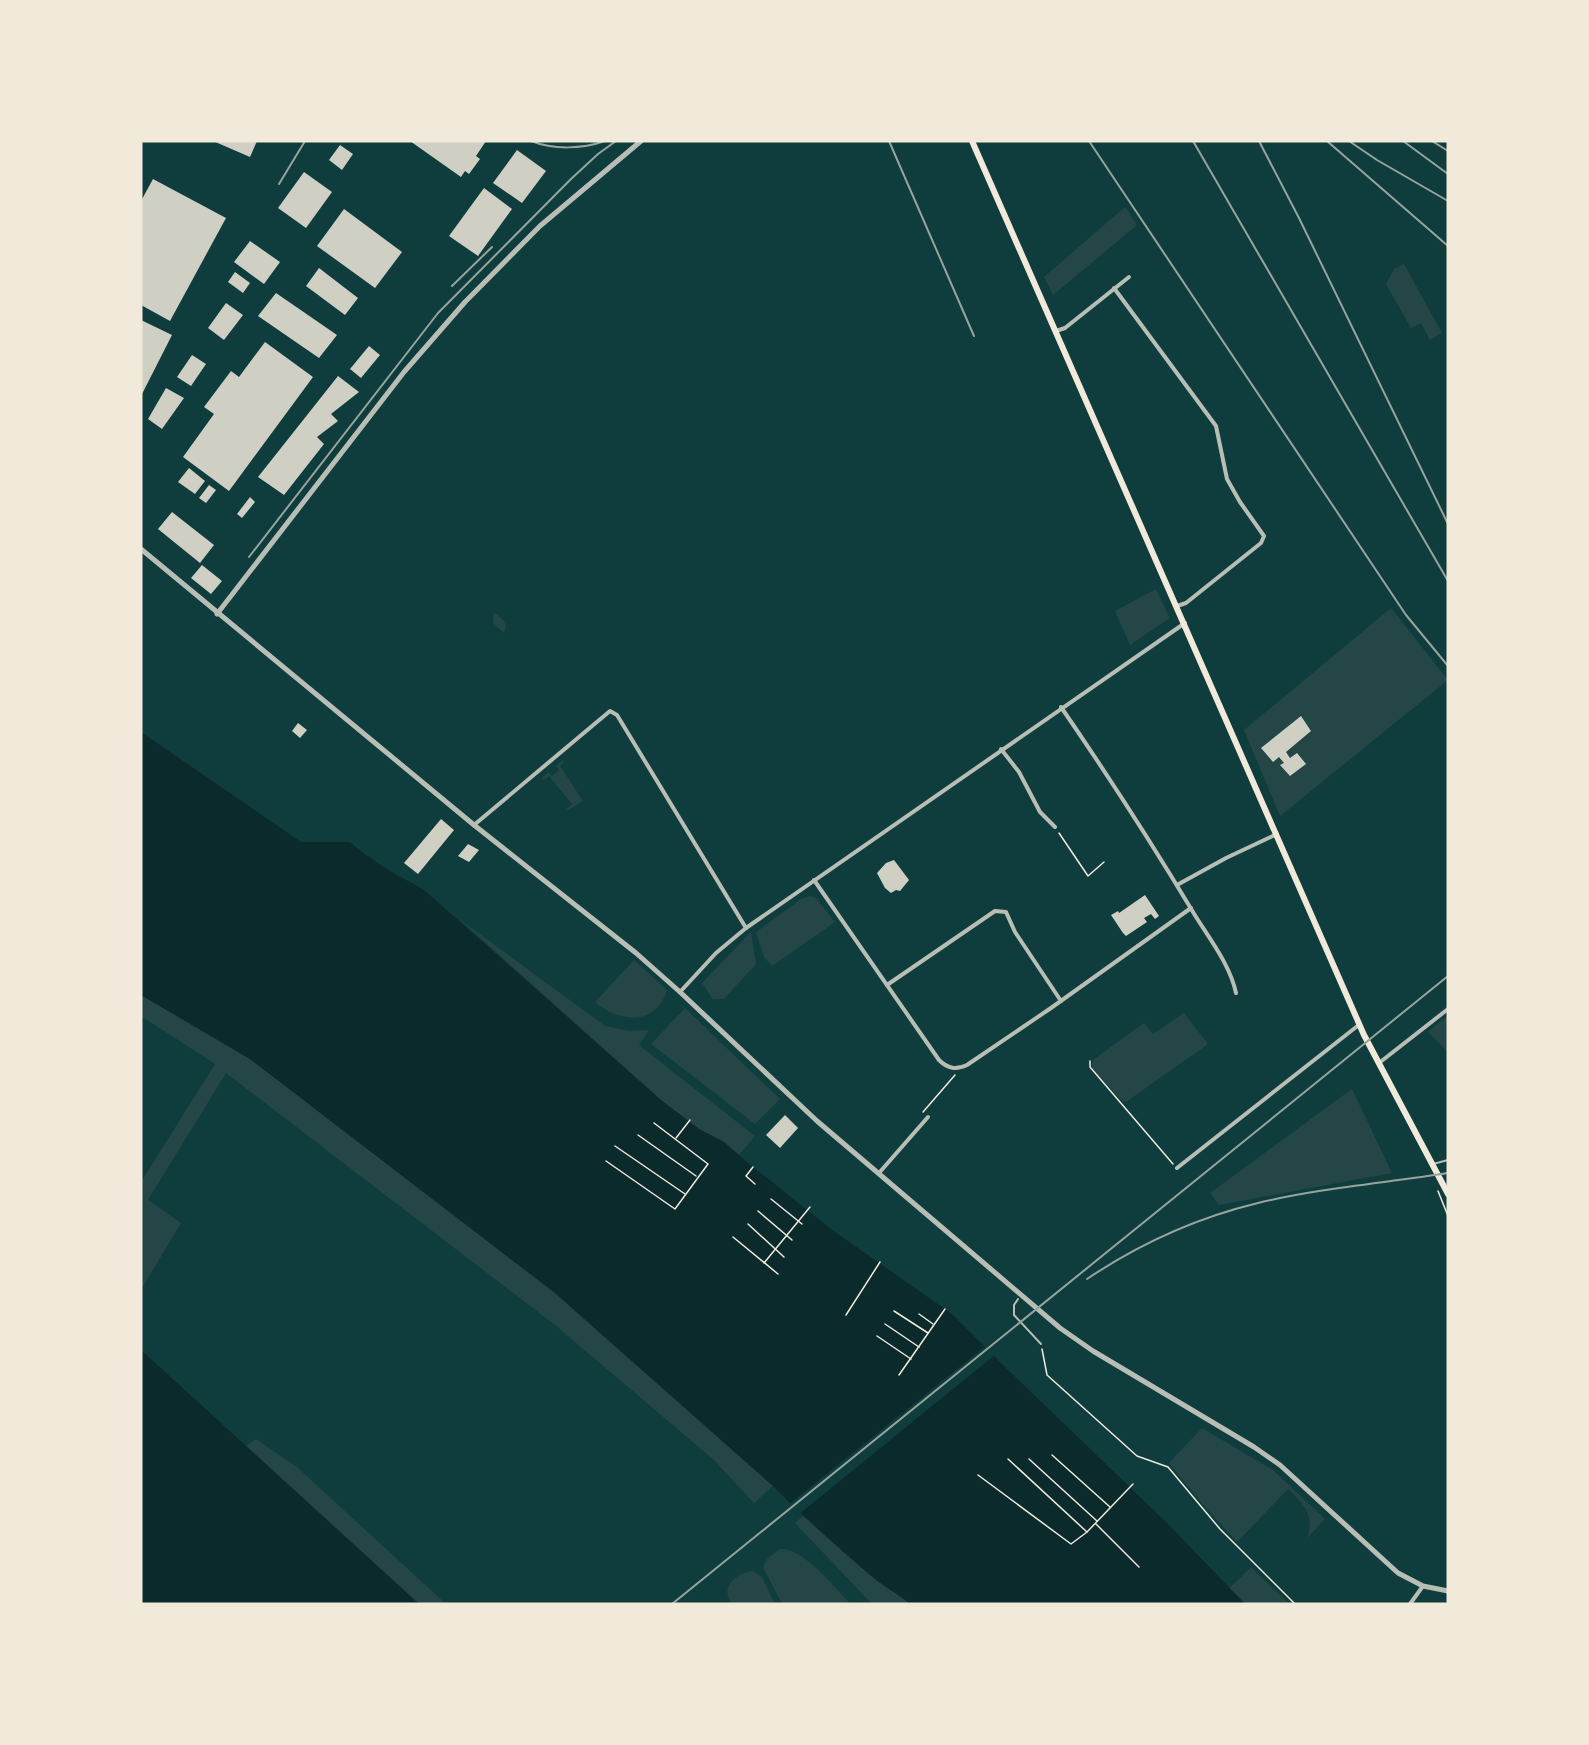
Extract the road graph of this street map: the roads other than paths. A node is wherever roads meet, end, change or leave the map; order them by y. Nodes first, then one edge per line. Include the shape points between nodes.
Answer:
1 (641, 141) edge
2 (972, 141) edge
3 (1129, 277) dead end
4 (1114, 288) junction
5 (1056, 331) junction
6 (141, 549) edge
7 (1177, 606) junction
8 (217, 614) junction
9 (1185, 623) junction
10 (1061, 707) junction
11 (1001, 749) junction
12 (474, 825) junction
13 (1055, 827) road end
14 (1277, 834) junction
15 (814, 880) junction
16 (1177, 885) junction
17 (1191, 909) junction
18 (746, 928) junction
19 (886, 985) junction
20 (680, 992) junction
21 (1236, 993) dead end
22 (1061, 1001) junction
23 (1448, 1010) edge
24 (1360, 1024) junction
25 (1379, 1063) junction
26 (928, 1117) dead end
27 (1448, 1161) edge
28 (1432, 1164) junction
29 (1177, 1168) road end
30 (878, 1174) junction
31 (1448, 1194) edge
32 (1018, 1299) dead end
33 (1041, 1344) road end
34 (1423, 1586) junction
35 (1448, 1590) edge
36 (1410, 1604) edge

1 - 8 street via 540,226 465,302 404,372
2 - 5 main road
3 - 4 street
4 - 5 street
4 - 7 street via 1216,426 1227,479 1264,536 1261,543
5 - 7 main road
6 - 8 street
7 - 9 main road
8 - 12 street
9 - 10 street
9 - 14 main road
10 - 11 street
10 - 16 street
11 - 13 street via 1019,772 1040,812
11 - 15 street
12 - 18 street via 610,711 617,715
12 - 20 street
14 - 16 street
14 - 24 main road
15 - 18 street
15 - 19 street
16 - 17 street
17 - 21 street via 1230,973
17 - 22 street
18 - 20 street
19 - 22 street via 939,1060 955,1069 967,1065
19 - 22 street via 995,911 1006,912
20 - 30 street
23 - 25 street
24 - 25 main road
24 - 29 street
25 - 28 main road
26 - 30 street
27 - 28 lane
28 - 31 main road
30 - 34 street via 1076,1340 1274,1461 1391,1568
32 - 33 lane via 1014,1315
34 - 35 street
34 - 36 street

